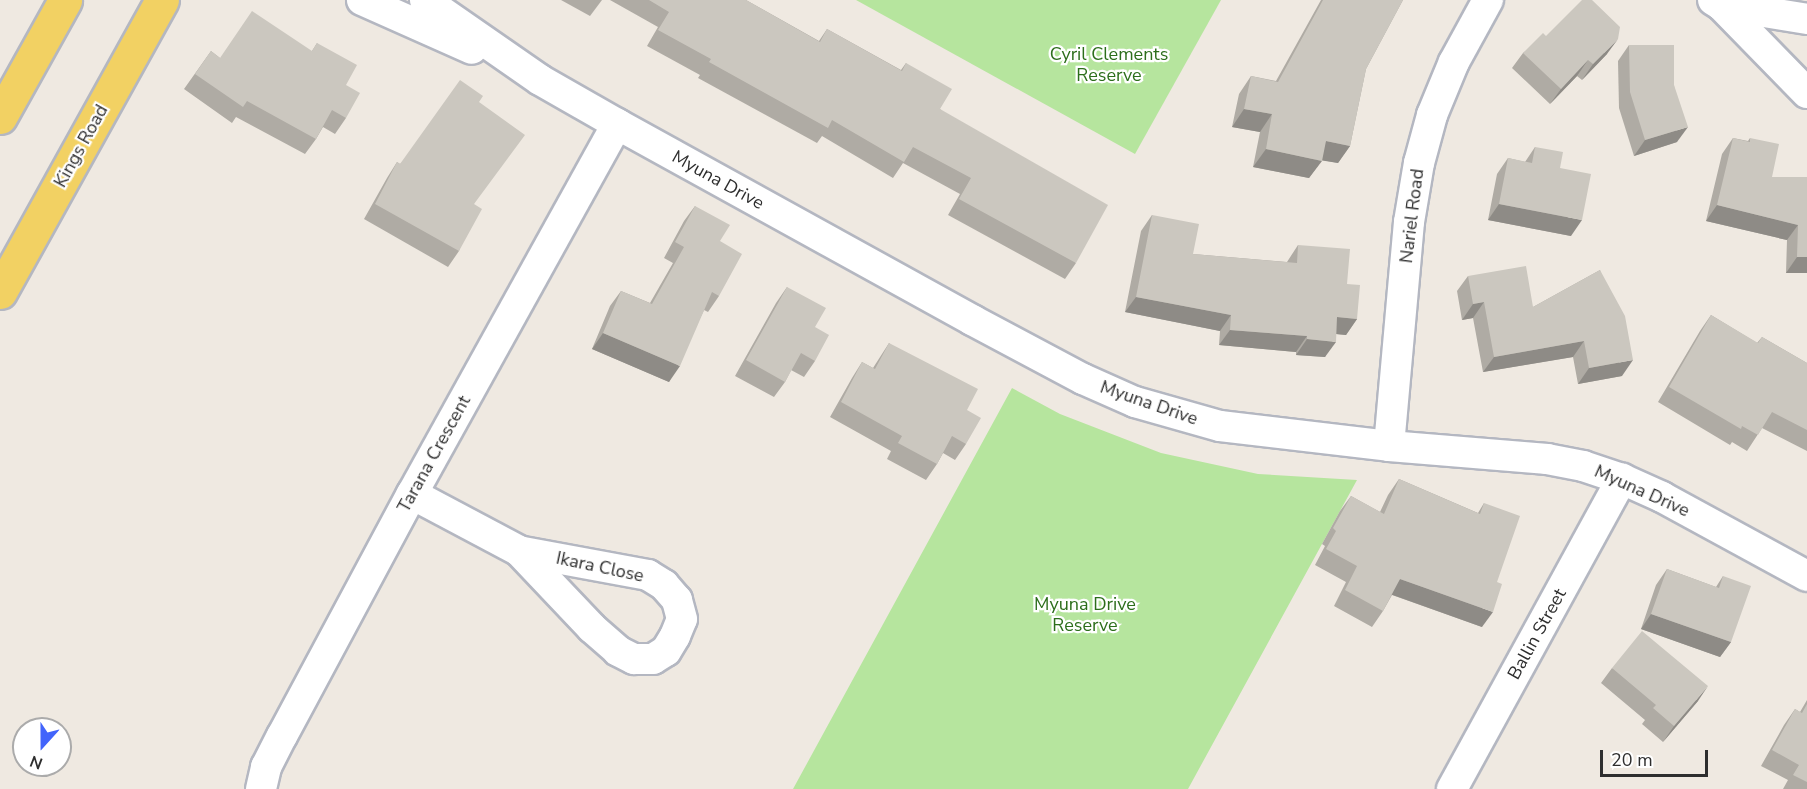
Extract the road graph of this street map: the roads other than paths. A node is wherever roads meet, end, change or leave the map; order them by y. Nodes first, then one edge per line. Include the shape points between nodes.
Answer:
1 (65, 0) edge
2 (162, 0) edge
3 (362, 0) edge
4 (424, 0) edge
5 (1488, 0) edge
6 (1717, 2) edge
7 (1807, 19) edge
8 (540, 80) junction
9 (1807, 93) edge
10 (0, 117) edge
11 (617, 124) junction
12 (0, 292) edge
13 (1389, 446) junction
14 (1622, 479) junction
15 (412, 494) junction
16 (519, 551) junction
17 (1807, 576) edge
18 (261, 789) edge
19 (1452, 789) edge

1 - 10 main road
2 - 12 main road, Kings Road
3 - 8 street, Myuna Drive
4 - 8 street, Myuna Drive
5 - 13 street, Nariel Road via 1454,62 1432,116 1419,163
6 - 7 street
6 - 9 street
8 - 11 street, Myuna Drive
11 - 13 street, Myuna Drive via 1083,380 1135,402 1220,426
11 - 15 street, Tarana Crescent
13 - 14 street, Myuna Drive via 1547,459
14 - 17 street, Myuna Drive via 1662,496
14 - 19 street, Ballin Street
15 - 16 street, Ikara Close
15 - 18 street, Tarana Crescent via 266,767
16 - 16 street, Ikara Close via 618,651 634,658 653,659 666,651 682,619 677,600 664,585 648,575

